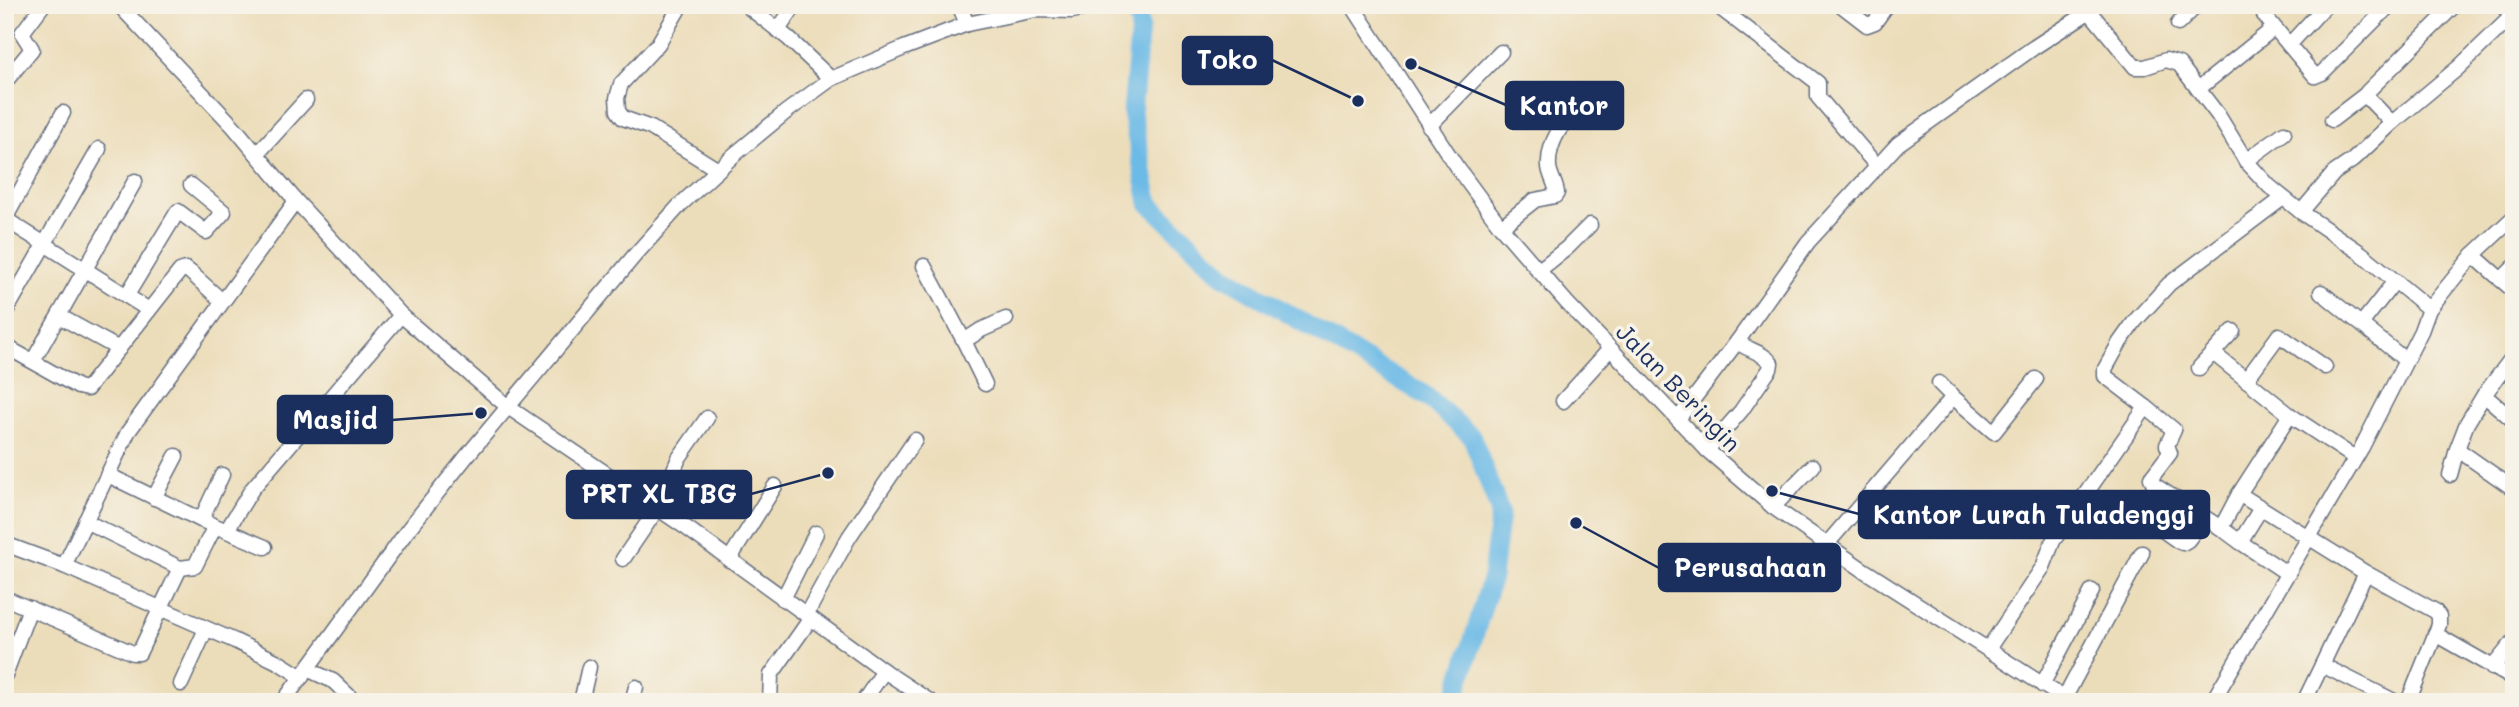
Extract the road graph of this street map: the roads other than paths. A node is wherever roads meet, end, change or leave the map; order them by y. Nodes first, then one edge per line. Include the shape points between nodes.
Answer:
1 (43, 5) edge
2 (681, 5) edge
3 (746, 5) edge
4 (795, 5) edge
5 (959, 5) edge
6 (1104, 5) edge
7 (1352, 5) edge
8 (1716, 5) edge
9 (1842, 5) edge
10 (1887, 5) edge
11 (2197, 5) edge
12 (2326, 5) edge
13 (2390, 5) edge
14 (2455, 5) edge
15 (124, 8) edge
16 (2087, 8) edge
17 (2509, 12) edge
18 (2264, 15) dead end
19 (967, 24) junction
20 (2178, 24) dead end
21 (2274, 28) junction
22 (778, 30) junction
23 (2289, 45) junction
24 (1501, 52) dead end
25 (831, 79) junction
26 (5, 82) edge
27 (2198, 89) junction
28 (2366, 94) junction
29 (1587, 95) dead end
30 (306, 100) dead end
31 (63, 113) dead end
32 (2332, 120) dead end
33 (2392, 123) junction
34 (1429, 126) junction
35 (2284, 133) dead end
36 (99, 149) dead end
37 (257, 154) junction
38 (2246, 161) junction
39 (1876, 165) junction
40 (718, 170) junction
41 (135, 181) dead end
42 (191, 185) dead end
43 (2283, 198) junction
44 (296, 201) junction
45 (2301, 212) junction
46 (2514, 218) edge
47 (5, 219) edge
48 (1590, 225) dead end
49 (1501, 227) junction
50 (44, 242) junction
51 (2473, 255) junction
52 (924, 266) dead end
53 (2514, 267) edge
54 (86, 269) junction
55 (1538, 271) junction
56 (2501, 280) junction
57 (2395, 281) junction
58 (2514, 291) edge
59 (2321, 292) dead end
60 (127, 295) junction
61 (222, 302) junction
62 (2429, 309) junction
63 (149, 310) junction
64 (5, 313) edge
65 (401, 315) junction
66 (59, 316) junction
67 (1006, 319) dead end
68 (2362, 323) junction
69 (2233, 331) dead end
70 (964, 341) junction
71 (1737, 342) junction
72 (5, 346) edge
73 (119, 349) junction
74 (1610, 349) junction
75 (2213, 353) junction
76 (2514, 355) edge
77 (2404, 359) junction
78 (33, 361) junction
79 (2325, 367) dead end
80 (2199, 368) dead end
81 (2036, 379) dead end
82 (2246, 380) junction
83 (1939, 383) dead end
84 (985, 384) dead end
85 (2484, 395) junction
86 (1953, 397) junction
87 (1563, 401) dead end
88 (508, 407) junction
89 (2146, 407) junction
90 (2290, 415) junction
91 (707, 418) dead end
92 (1678, 419) junction
93 (2514, 421) edge
94 (915, 440) dead end
95 (2457, 449) junction
96 (1707, 450) junction
97 (176, 457) dead end
98 (2355, 458) junction
99 (1813, 466) dead end
100 (108, 475) junction
101 (222, 475) dead end
102 (2450, 475) dead end
103 (775, 486) dead end
104 (2514, 489) edge
105 (2239, 494) junction
106 (154, 498) junction
107 (1773, 507) junction
108 (2261, 508) junction
109 (657, 509) junction
110 (2204, 518) junction
111 (2147, 519) dead end
112 (201, 520) junction
113 (85, 521) junction
114 (221, 528) junction
115 (2221, 528) junction
116 (816, 533) dead end
117 (2309, 537) junction
118 (2240, 542) junction
119 (5, 544) edge
120 (1827, 544) junction
121 (265, 547) dead end
122 (2141, 553) dead end
123 (623, 559) dead end
124 (729, 560) junction
125 (64, 566) junction
126 (180, 568) junction
127 (2365, 573) junction
128 (2288, 574) junction
129 (2092, 592) dead end
130 (5, 598) edge
131 (783, 599) junction
132 (30, 608) junction
133 (162, 609) junction
134 (809, 617) junction
135 (206, 629) junction
136 (2435, 634) junction
137 (2514, 641) edge
138 (1988, 649) junction
139 (9, 653) edge
140 (2322, 666) junction
141 (589, 667) dead end
142 (2492, 668) junction
143 (884, 671) junction
144 (304, 673) junction
145 (5, 675) edge
146 (2514, 679) edge
147 (181, 684) dead end
148 (2042, 685) junction
149 (636, 687) dead end
150 (350, 697) dead end
151 (2374, 697) edge
152 (2067, 700) edge
153 (283, 702) edge
154 (580, 702) edge
155 (632, 702) edge
156 (770, 702) edge
157 (863, 702) edge
158 (931, 702) edge
159 (2212, 702) edge
160 (2304, 702) edge
161 (2396, 702) edge
162 (2408, 702) edge

1 - 26 street via 22,33 32,50
2 - 40 street via 658,44 621,84 618,111
3 - 22 street
4 - 22 street
5 - 19 street
6 - 19 street via 1036,10
7 - 34 street, Jalan Beringin
8 - 39 street via 1818,83 1818,97
9 - 10 street via 1871,25
11 - 20 street
12 - 23 street
13 - 23 street via 2319,75 2313,75
14 - 28 street
15 - 37 street
16 - 27 street via 2135,66 2173,60
16 - 39 street via 1909,136
17 - 33 street via 2458,68
18 - 21 street
19 - 25 street
21 - 23 street
21 - 27 street
22 - 25 street
24 - 34 street
25 - 40 street
27 - 38 street
28 - 32 street
28 - 33 street
29 - 49 street via 1550,149 1549,169 1557,193 1535,201
30 - 37 street
31 - 47 street
33 - 45 street via 2334,173
34 - 49 street, Jalan Beringin
35 - 38 street
36 - 50 street
37 - 44 street
38 - 43 street
39 - 71 street via 1808,242
40 - 88 street via 635,255
41 - 54 street
42 - 60 street via 223,212 206,232 178,211
43 - 45 street
43 - 89 street via 2169,284 2120,342 2105,376
44 - 61 street
44 - 65 street
45 - 57 street
46 - 51 street
47 - 50 street
48 - 55 street
49 - 55 street, Jalan Beringin
50 - 54 street
50 - 64 street
51 - 56 street
51 - 62 street
52 - 70 street
53 - 56 street
54 - 60 street
54 - 66 street
55 - 74 street, Jalan Beringin
56 - 58 street
57 - 62 street
57 - 68 street
59 - 68 street
60 - 63 street
61 - 63 street via 182,270
61 - 100 street via 128,432
62 - 77 street
63 - 73 street
65 - 88 street
65 - 114 street
66 - 73 street
66 - 78 street
67 - 70 street
68 - 77 street
69 - 75 street
70 - 84 street
71 - 92 street
71 - 96 street via 1768,359 1770,369
72 - 78 street
73 - 78 street via 84,389
74 - 87 street
74 - 92 street, Jalan Beringin
75 - 80 street
75 - 82 street
76 - 85 street
77 - 98 street
79 - 82 street via 2279,335
81 - 86 street via 1994,432
82 - 90 street
83 - 86 street
85 - 93 street
85 - 95 street
86 - 120 street
88 - 109 street
88 - 144 street via 410,527
89 - 110 street via 2174,430 2167,445 2170,453 2152,483
89 - 138 street via 2053,541 2043,567
90 - 98 street
90 - 105 street
91 - 109 street via 680,458
92 - 96 street, Jalan Beringin
94 - 134 street via 849,537
95 - 102 street
95 - 104 street
96 - 107 street, Jalan Beringin
97 - 106 street
98 - 117 street
99 - 107 street
100 - 106 street
100 - 113 street
101 - 112 street
103 - 124 street
105 - 108 street
105 - 115 street
106 - 112 street
107 - 120 street, Jalan Beringin
108 - 117 street
108 - 118 street
109 - 123 street
109 - 124 street
110 - 111 street via 2183,543
110 - 115 street
112 - 114 street
113 - 125 street
113 - 126 street
114 - 121 street
114 - 126 street via 195,566
115 - 118 street
116 - 131 street
117 - 127 street
117 - 128 street
118 - 128 street
119 - 125 street
120 - 138 street, Jalan Beringin
122 - 152 street
124 - 131 street
125 - 133 street
126 - 133 street
127 - 136 street via 2437,612
127 - 140 street
128 - 159 street
129 - 148 street
130 - 132 street
131 - 134 street
132 - 133 street via 136,654
132 - 139 street
133 - 135 street
134 - 143 street
134 - 156 street via 771,675
135 - 144 street
135 - 147 street
136 - 142 street
136 - 162 street
137 - 142 street
138 - 148 street, Jalan Beringin
139 - 145 street
140 - 151 street
140 - 160 street
141 - 154 street
142 - 146 street
143 - 157 street
143 - 158 street
144 - 150 street via 333,681
144 - 153 street
148 - 152 street, Jalan Beringin
149 - 155 street
151 - 161 street

